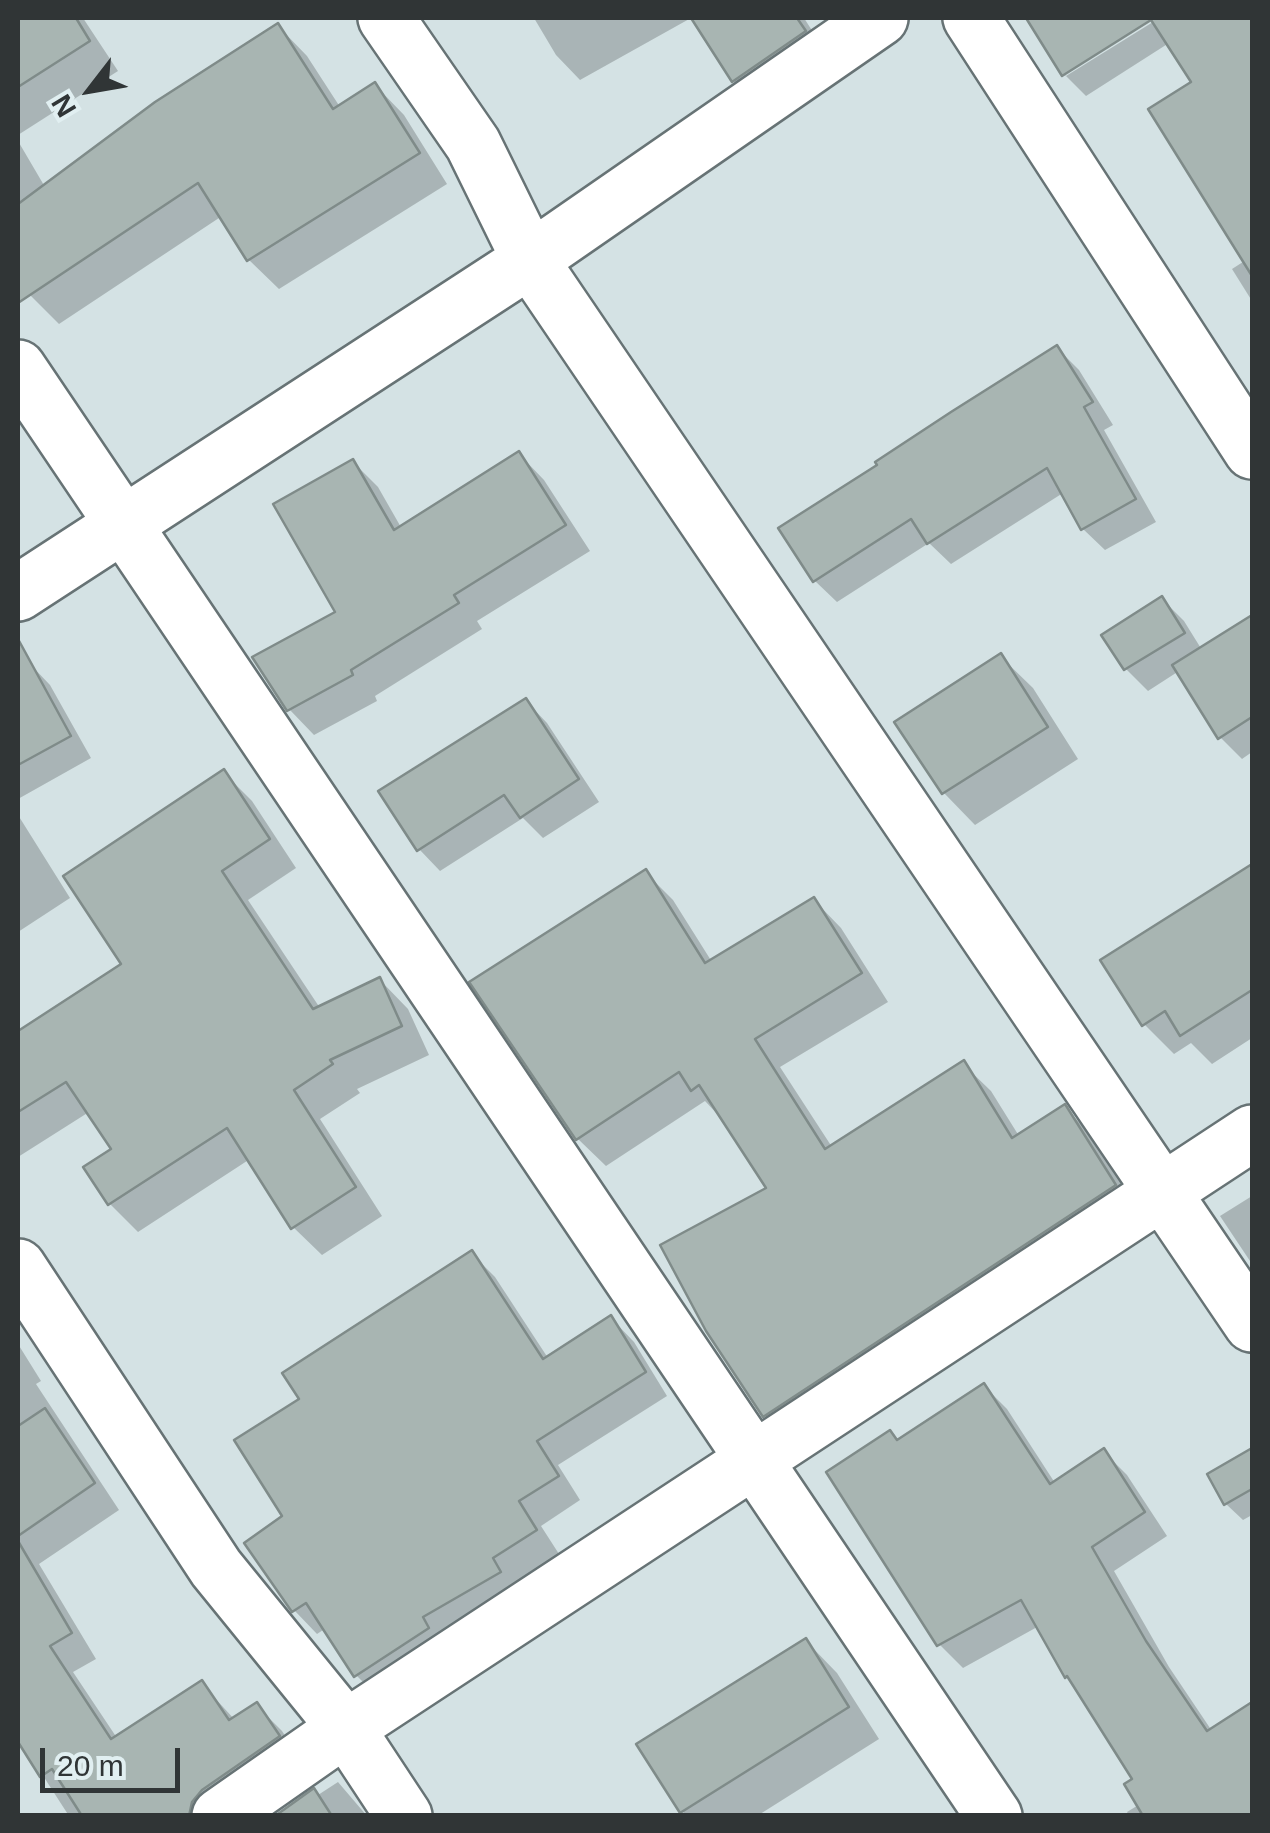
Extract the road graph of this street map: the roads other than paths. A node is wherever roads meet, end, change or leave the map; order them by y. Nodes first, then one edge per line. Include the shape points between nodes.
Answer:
1 (386, 18) edge
2 (880, 18) edge
3 (971, 18) edge
4 (530, 260) junction
5 (18, 368) edge
6 (1252, 451) edge
7 (122, 525) junction
8 (18, 594) edge
9 (1252, 1133) edge
10 (1165, 1192) junction
11 (18, 1267) edge
12 (1252, 1324) edge
13 (752, 1460) junction
14 (346, 1728) junction
15 (220, 1816) edge
16 (404, 1816) edge
17 (994, 1816) edge

1 - 4 street via 474,144
2 - 4 street
3 - 6 street
4 - 7 street
4 - 10 street
5 - 7 street
7 - 8 street
7 - 13 street
9 - 10 street
10 - 12 street
10 - 13 street
11 - 14 street via 216,1568
13 - 14 street
13 - 17 street
14 - 15 street
14 - 16 street

